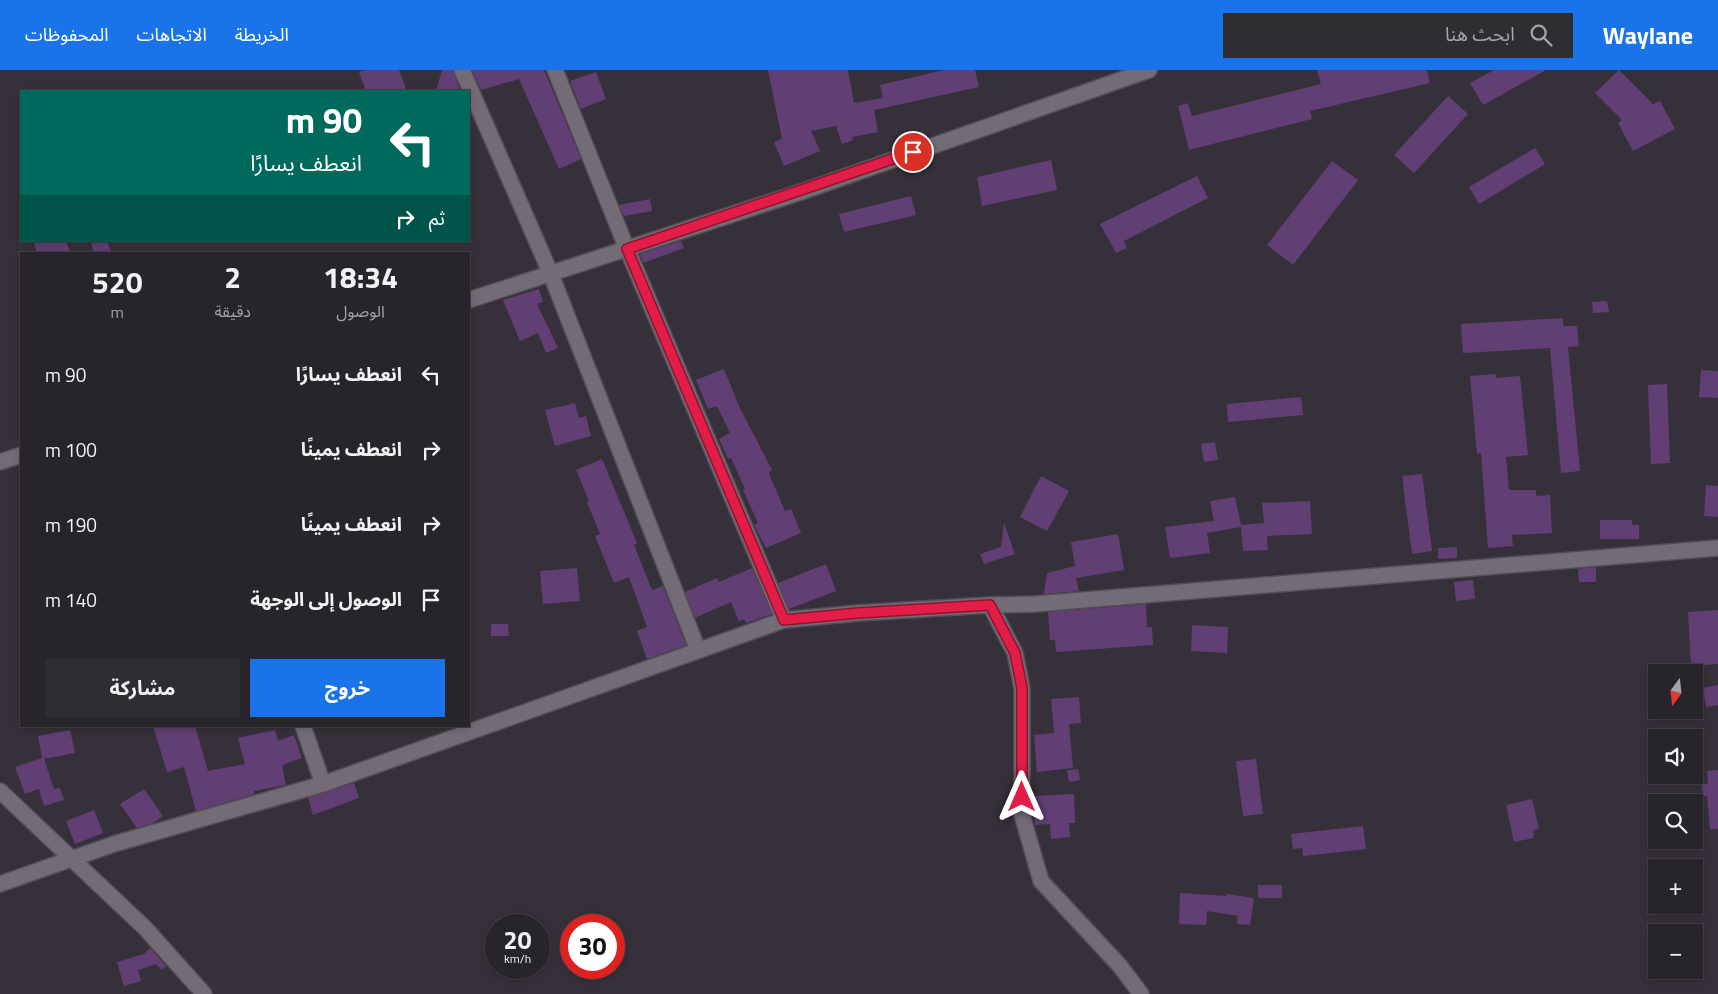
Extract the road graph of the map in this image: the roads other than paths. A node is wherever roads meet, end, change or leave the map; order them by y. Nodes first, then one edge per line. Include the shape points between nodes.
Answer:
1 (462, 70) edge
2 (555, 70) edge
3 (1149, 70) edge
4 (627, 249) junction
5 (550, 272) junction
6 (470, 300) edge
7 (20, 455) edge
8 (0, 462) edge
9 (1718, 548) edge
10 (990, 605) junction
11 (784, 620) junction
12 (698, 650) junction
13 (303, 727) edge
14 (323, 784) junction
15 (0, 791) edge
16 (72, 860) junction
17 (0, 884) edge
18 (204, 994) edge
19 (1141, 994) edge

1 - 5 street
2 - 4 street
3 - 4 street via 804,191
4 - 5 street
4 - 11 street
5 - 6 street
5 - 12 street
7 - 8 street
9 - 10 street via 1035,604
10 - 11 street
10 - 19 street via 1015,653 1022,688 1022,815 1041,881 1120,966
11 - 12 street
12 - 14 street
13 - 14 street
14 - 16 street via 114,844
15 - 16 street
16 - 17 street
16 - 18 street via 145,928

